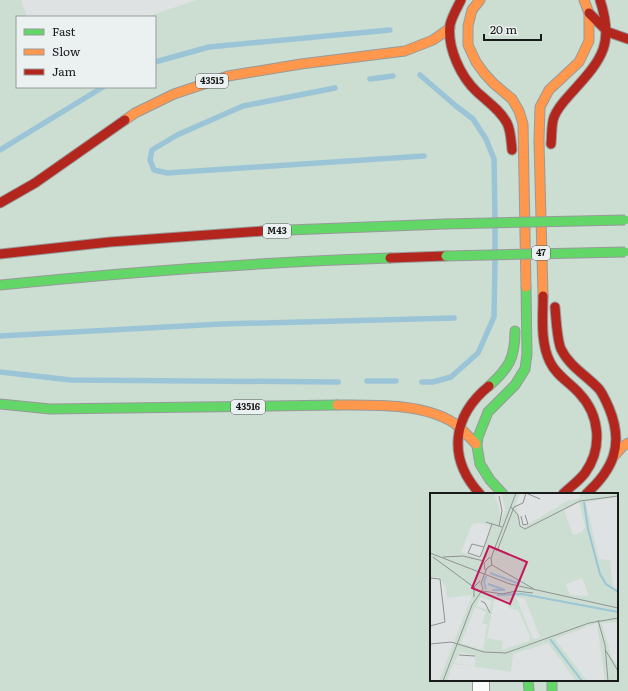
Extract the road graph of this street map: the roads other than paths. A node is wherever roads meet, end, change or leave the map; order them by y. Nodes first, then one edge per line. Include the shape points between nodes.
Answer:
1 (461, 0) edge
2 (480, 0) edge
3 (584, 0) edge
4 (600, 0) edge
5 (589, 13) junction
6 (450, 28) junction
7 (608, 32) junction
8 (628, 39) edge
9 (552, 154) dead end
10 (512, 157) dead end
11 (0, 203) edge
12 (553, 209) dead end
13 (513, 210) dead end
14 (626, 220) edge
15 (514, 233) dead end
16 (514, 249) dead end
17 (627, 252) edge
18 (0, 254) edge
19 (514, 264) dead end
20 (554, 264) dead end
21 (0, 286) edge
22 (554, 296) dead end
23 (515, 325) dead end
24 (0, 404) edge
25 (459, 427) junction
26 (628, 442) edge
27 (476, 444) junction
28 (614, 456) junction
29 (479, 493) edge
30 (502, 493) edge
31 (564, 493) edge
32 (587, 493) edge

1 - 6 main road
2 - 27 main road, 47 via 472,10 468,26 468,45 484,73 512,99 523,124 527,354 525,369 517,383 490,409
3 - 5 main road, 47
4 - 7 main road via 606,14
5 - 7 main road
5 - 31 main road, 47 via 589,42 579,62 548,90 540,107 538,140 544,343 553,368 583,397 595,418 598,430 591,464 585,474
6 - 10 main road via 456,62 469,84 507,122 511,133
6 - 11 main road, 43515 via 433,40 405,51 228,76 174,94 135,113
7 - 8 main road
7 - 9 main road via 602,56 561,104 555,116
12 - 20 main road, 47
13 - 15 main road
14 - 18 main road, M43, bridge via 278,230 110,242
16 - 19 main road
17 - 21 main road, bridge via 310,260 117,273
22 - 28 main road via 561,349 575,368 600,390 612,415 616,428
23 - 25 main road via 513,356 497,380 479,395 468,409
24 - 25 main road, 43516 via 50,409 108,410 349,405 411,407 440,416
25 - 27 main road, 43516
25 - 29 main road via 462,463 466,474
26 - 28 main road
27 - 30 main road via 483,471
28 - 32 main road via 607,471

